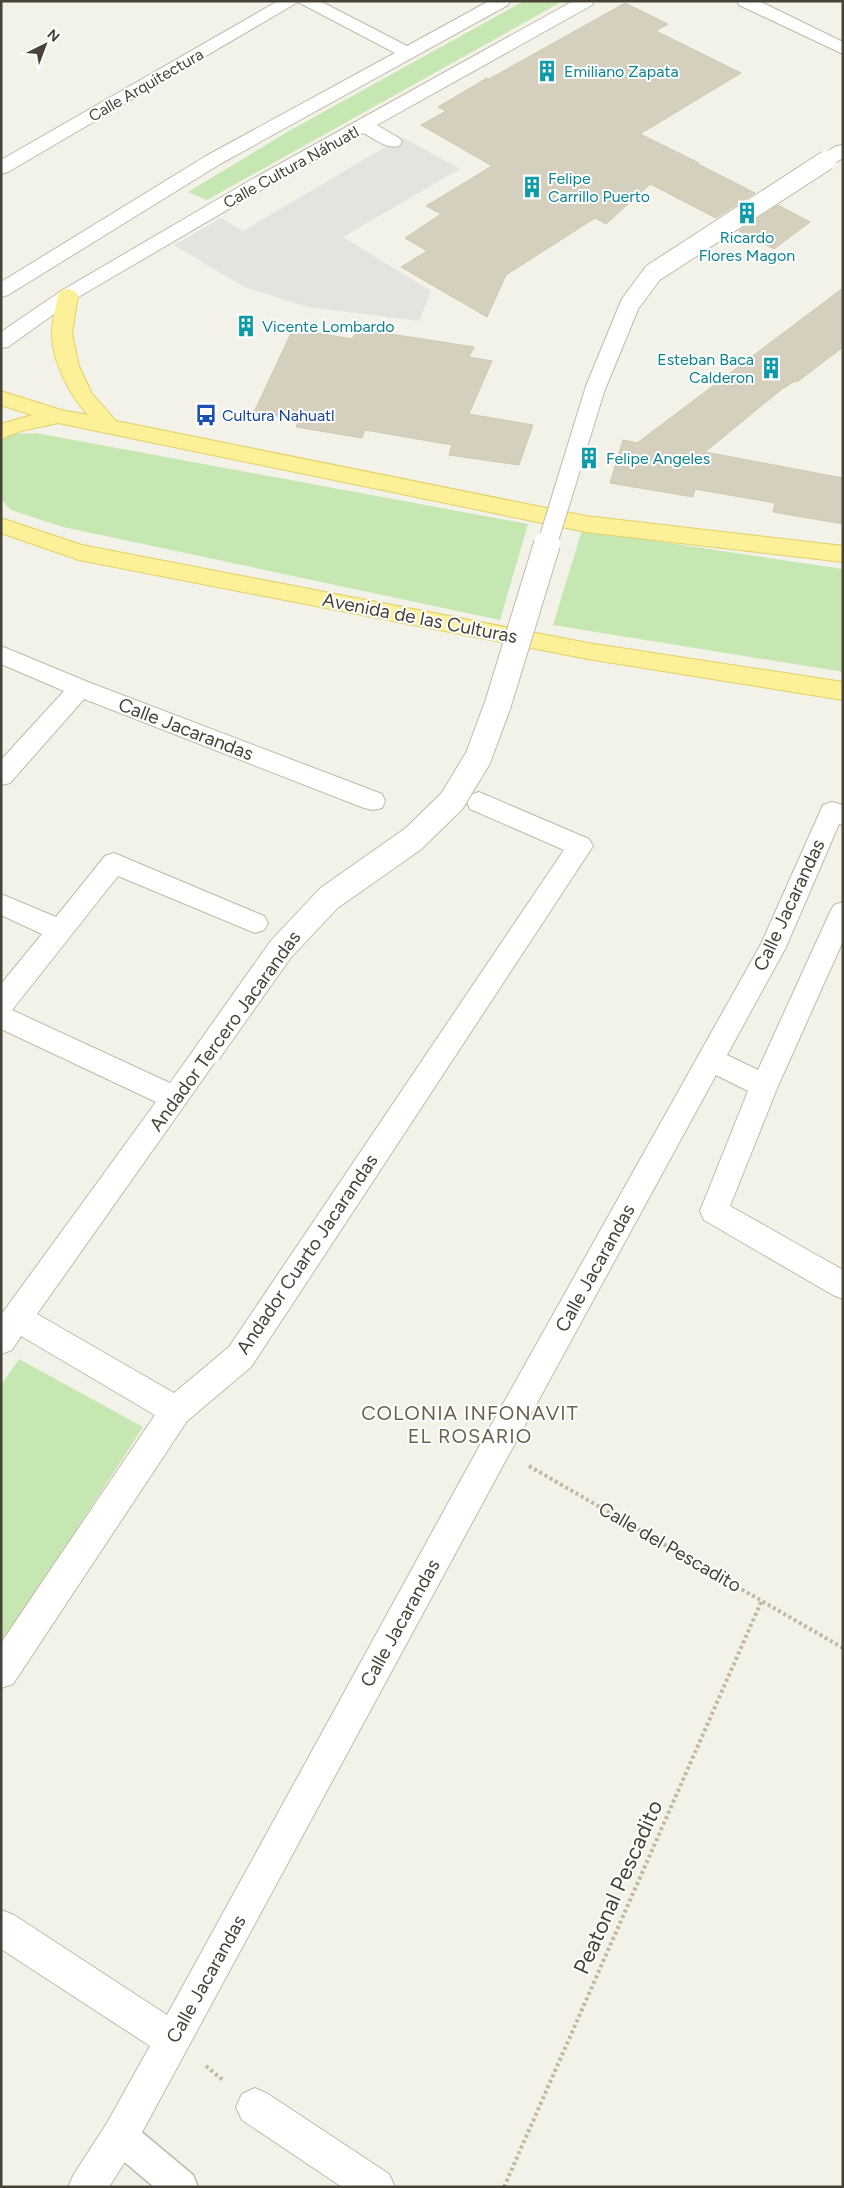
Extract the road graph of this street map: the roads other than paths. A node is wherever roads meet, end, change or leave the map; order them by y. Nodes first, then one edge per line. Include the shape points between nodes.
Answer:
1 (291, 1) edge
2 (306, 1) edge
3 (502, 1) edge
4 (586, 1) edge
5 (745, 1) edge
6 (843, 49) edge
7 (408, 53) junction
8 (365, 126) junction
9 (393, 142) dead end
10 (835, 155) edge
11 (1, 168) edge
12 (1, 291) edge
13 (68, 294) junction
14 (1, 342) edge
15 (1, 398) edge
16 (58, 416) junction
17 (109, 426) junction
18 (1, 432) edge
19 (1, 525) edge
20 (843, 554) edge
21 (1, 654) edge
22 (80, 688) junction
23 (843, 691) edge
24 (1, 776) edge
25 (373, 801) dead end
26 (479, 802) dead end
27 (843, 815) edge
28 (1, 904) edge
29 (843, 912) edge
30 (255, 923) dead end
31 (60, 930) junction
32 (1, 1004) edge
33 (1, 1017) edge
34 (710, 1058) junction
35 (764, 1086) junction
36 (175, 1098) junction
37 (843, 1286) edge
38 (9, 1329) edge
39 (176, 1411) junction
40 (1, 1672) edge
41 (1, 1928) edge
42 (173, 2040) junction
43 (256, 2107) road end
44 (120, 2136) junction
45 (87, 2187) edge
46 (181, 2187) edge
47 (376, 2187) edge

1 - 11 street, Calle Arquitectura
2 - 7 street
3 - 7 street
4 - 8 street, Calle Cultura Náhuatl
5 - 6 street
7 - 12 street via 214,160
8 - 9 street
8 - 13 street, Calle Cultura Náhuatl
10 - 36 street, Andador Tercero Jacarandas, bridge via 653,273 630,304 594,389 498,704 478,758 452,801 413,839 328,898 281,950
13 - 14 street, Calle Cultura Náhuatl
13 - 17 main road via 62,334 68,366 83,397
15 - 16 main road
16 - 17 main road
16 - 18 main road
17 - 20 main road via 586,524
19 - 23 main road, Avenida de las Culturas via 79,552 588,651
21 - 22 street, Calle Jacarandas
22 - 24 street
22 - 25 street, Calle Jacarandas
26 - 39 street, Andador Cuarto Jacarandas via 580,846 240,1357
27 - 34 street, Calle Jacarandas via 832,812 773,946
28 - 31 street
29 - 35 street
30 - 31 street via 114,863
31 - 32 street
33 - 36 street
34 - 35 street
34 - 42 street, Calle Jacarandas
35 - 37 street via 714,1211
36 - 38 street, Andador Tercero Jacarandas
38 - 39 street
39 - 40 street, Andador Cuarto Jacarandas
41 - 42 street
42 - 44 street, Calle Jacarandas
43 - 47 street
44 - 45 street, Calle Jacarandas
44 - 46 lane

